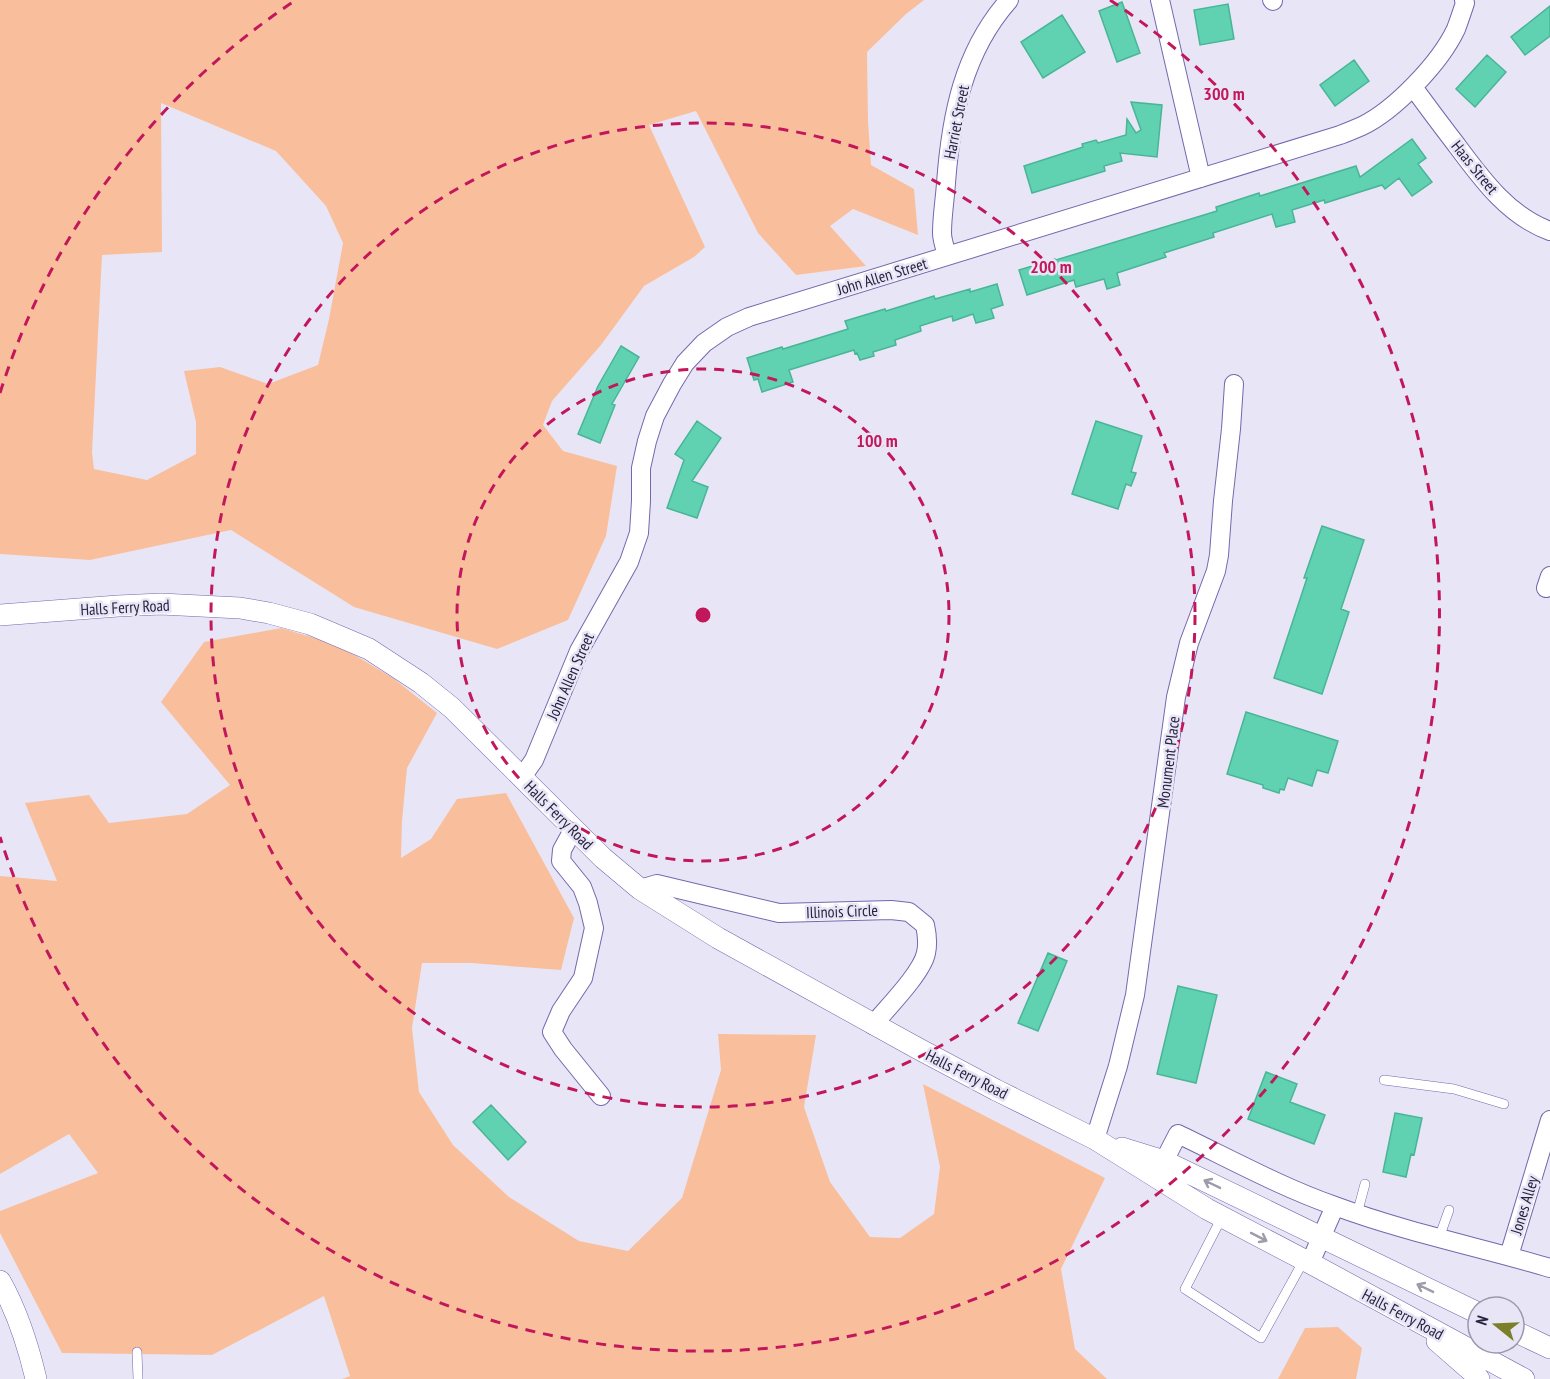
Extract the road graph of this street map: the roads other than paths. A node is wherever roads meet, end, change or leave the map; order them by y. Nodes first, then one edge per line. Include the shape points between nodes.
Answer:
1 (1009, 0) edge
2 (1160, 0) edge
3 (1467, 1) edge
4 (1413, 87) junction
5 (1201, 178) junction
6 (1550, 231) edge
7 (946, 255) junction
8 (1234, 384) dead end
9 (0, 615) edge
10 (522, 777) junction
11 (573, 830) junction
12 (640, 889) junction
13 (873, 1025) junction
14 (1384, 1080) dead end
15 (601, 1096) dead end
16 (1504, 1104) dead end
17 (1550, 1120) edge
18 (1095, 1139) junction
19 (1164, 1161) junction
20 (1365, 1184) dead end
21 (1335, 1206) junction
22 (1449, 1210) dead end
23 (1358, 1214) junction
24 (1222, 1217) junction
25 (1322, 1237) junction
26 (1439, 1238) junction
27 (1509, 1256) junction
28 (1307, 1262) junction
29 (1550, 1268) edge
30 (0, 1281) edge
31 (1466, 1307) edge
32 (1418, 1322) junction
33 (1526, 1337) edge
34 (1550, 1348) edge
35 (136, 1352) dead end
36 (36, 1379) edge
37 (138, 1379) edge
38 (1479, 1379) edge
39 (1524, 1379) edge

1 - 7 street, Harriet Street via 977,47 957,101 948,149 942,234
2 - 5 street
3 - 4 street, John Allen Street via 1440,55
4 - 5 street, John Allen Street via 1363,126
4 - 6 street, Haas Street via 1481,178 1520,216
5 - 7 street, John Allen Street
7 - 10 street, John Allen Street via 749,317 704,343 685,363 655,416 646,441 639,533 630,562 579,651 534,760
8 - 18 street, Monument Place via 1219,555 1176,697 1135,995
9 - 10 street, Halls Ferry Road via 118,606 199,605 240,608 310,624 369,649 421,682
10 - 11 street, Halls Ferry Road
11 - 12 street, Halls Ferry Road
11 - 15 street via 562,850 561,861 582,887 594,928 583,978 552,1032
12 - 13 street, Halls Ferry Road
12 - 13 street, Illinois Circle via 657,884 779,913 909,912 925,925 926,955 913,978
13 - 18 street, Halls Ferry Road
14 - 16 lane via 1454,1089
17 - 27 street, Jones Alley
18 - 19 street, Halls Ferry Road
18 - 24 street, Halls Ferry Road
19 - 21 street via 1178,1134
25 -> 19 street, Halls Ferry Road
20 - 23 lane
21 - 23 street
21 - 25 street
22 - 26 lane
23 - 26 street
24 -> 28 street, Halls Ferry Road
24 - 28 lane via 1185,1289 1262,1338
25 - 28 street
31 -> 25 street, Halls Ferry Road
26 - 27 street
27 - 29 street
28 - 32 street, Halls Ferry Road
30 - 36 street via 29,1350
32 - 38 street
32 - 39 street, Halls Ferry Road
33 - 34 street
35 - 37 lane

